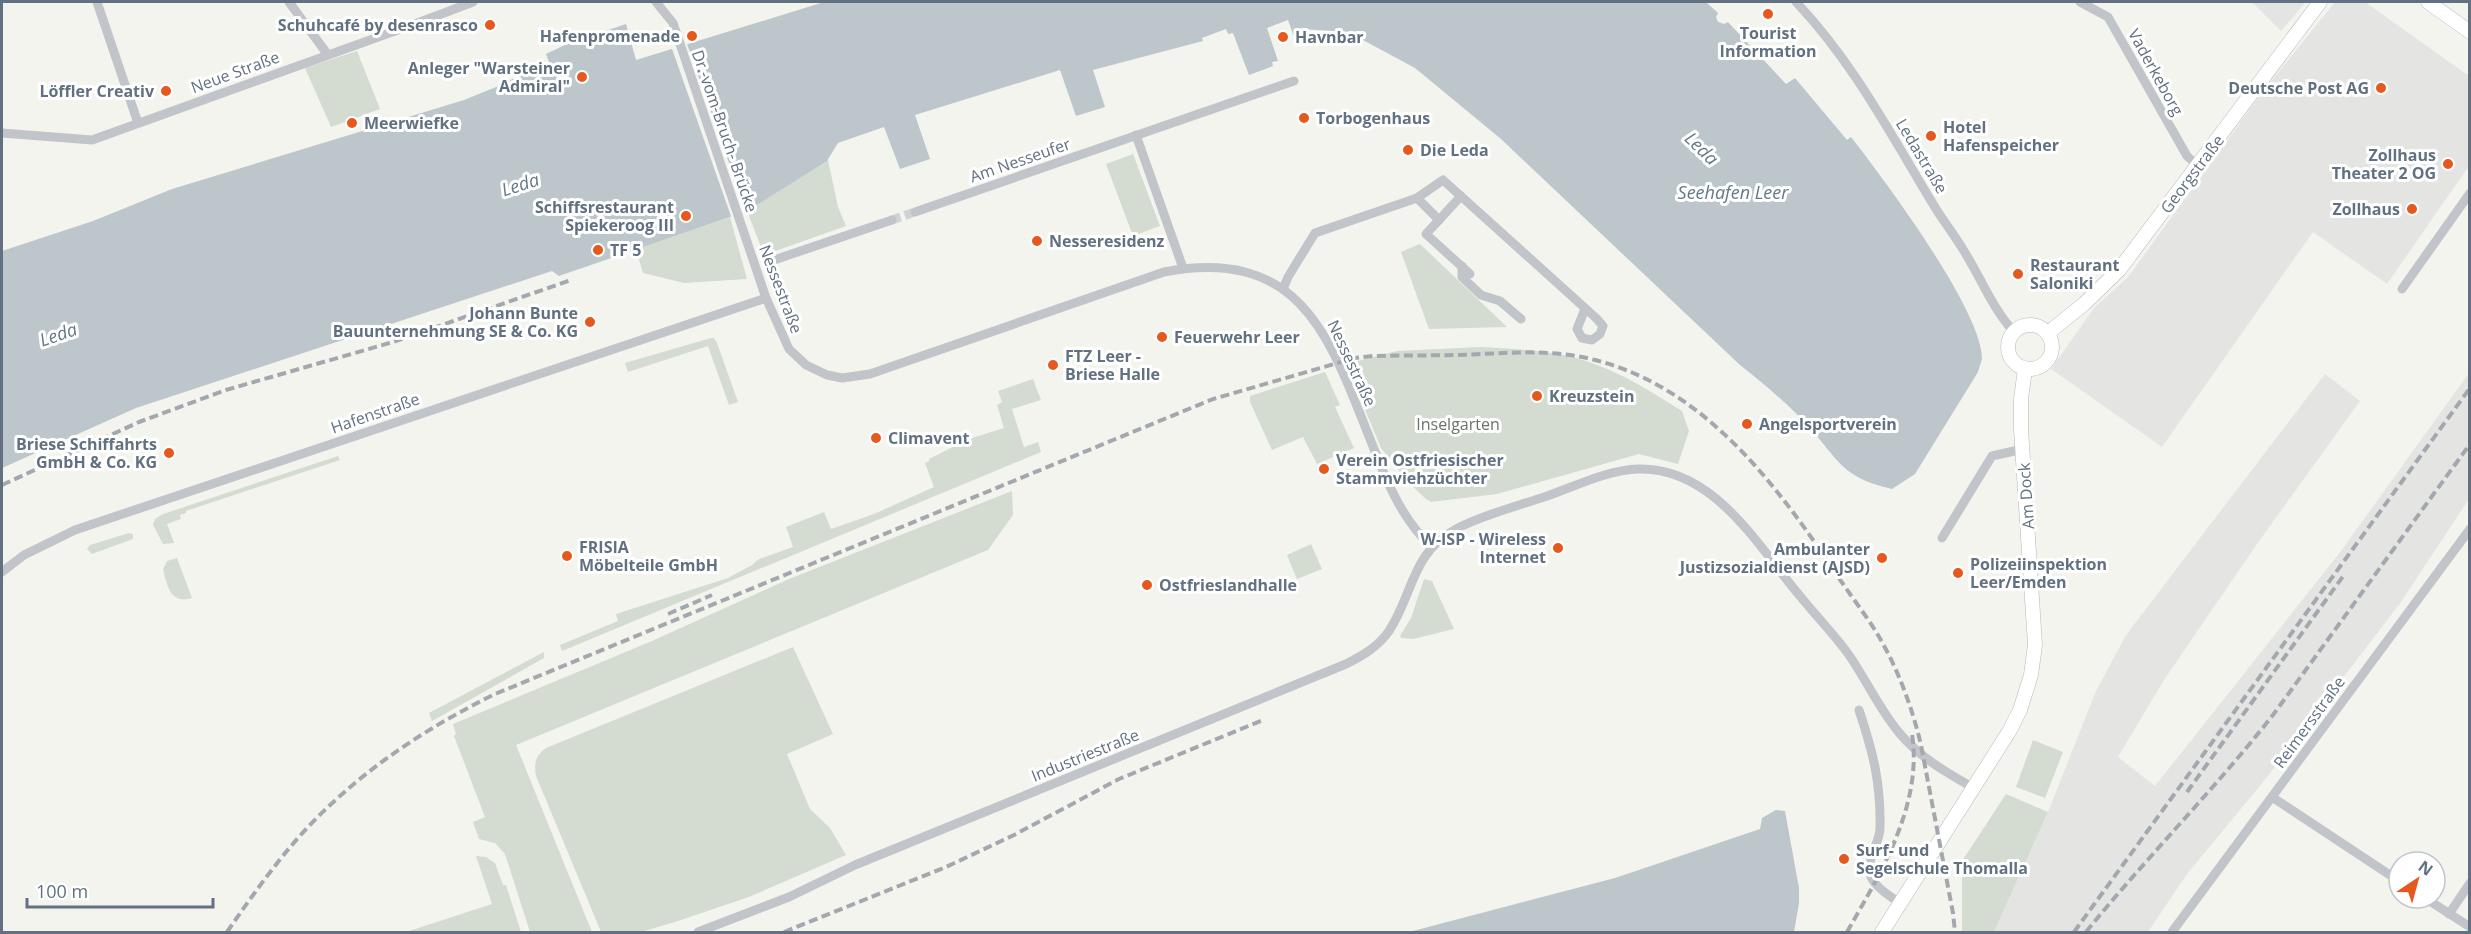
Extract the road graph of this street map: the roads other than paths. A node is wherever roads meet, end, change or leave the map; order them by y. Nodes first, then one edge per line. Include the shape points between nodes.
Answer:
1 (97, 2) edge
2 (289, 2) edge
3 (473, 2) edge
4 (656, 2) edge
5 (1796, 2) edge
6 (2080, 2) edge
7 (2320, 2) edge
8 (2428, 2) edge
9 (2469, 32) edge
10 (328, 55) junction
11 (1294, 81) dead end
12 (138, 123) junction
13 (2, 133) edge
14 (1136, 135) junction
15 (2198, 166) junction
16 (2469, 193) edge
17 (1461, 196) junction
18 (1417, 198) junction
19 (915, 212) tunnel mouth
20 (892, 220) tunnel mouth
21 (1439, 220) junction
22 (744, 231) joint
23 (771, 261) dead end
24 (1462, 266) junction
25 (1183, 268) junction
26 (1470, 274) dead end
27 (2402, 289) dead end
28 (1283, 290) junction
29 (766, 298) junction
30 (1586, 309) dead end
31 (1521, 319) dead end
32 (2014, 332) junction
33 (2048, 333) junction
34 (2025, 369) junction
35 (2023, 449) junction
36 (2469, 529) edge
37 (1942, 538) dead end
38 (1432, 547) junction
39 (2, 572) edge
40 (1859, 710) dead end
41 (1974, 788) junction
42 (2272, 797) junction
43 (2387, 873) edge
44 (2469, 883) edge
45 (1902, 904) junction
46 (2443, 910) edge
47 (2449, 914) junction
48 (2469, 927) edge
49 (698, 933) edge
50 (1882, 933) edge
51 (2172, 933) edge

1 - 12 street
2 - 10 street
3 - 10 street, Neue Straße
4 - 22 street, Dr.-vom-Bruch- Brücke via 673,23
5 - 32 street, Ledastraße via 1860,80 2000,316
6 - 15 street, Vaderkeborg via 2108,17 2187,156
7 - 15 main road, Georgstraße
8 - 9 main road
10 - 12 street, Neue Straße
11 - 14 street, Am Nesseufer
12 - 13 street, Neue Straße via 83,141
14 - 19 street, Am Nesseufer
14 - 25 street
15 - 33 main road, Georgstraße via 2120,270
16 - 27 street
17 - 18 street via 1443,180
17 - 21 street
17 - 30 street
18 - 21 street
18 - 28 street via 1315,233
20 - 23 street
21 - 24 street via 1426,234
22 - 29 street, Nessestraße
24 - 26 street
24 - 31 street via 1462,277 1481,295 1500,301
25 - 28 street, Nessestraße via 1230,267 1260,276
25 - 29 street, Nessestraße via 850,378 816,371 794,354
28 - 38 street, Nessestraße via 1313,317 1324,333 1398,503
29 - 39 street, Hafenstraße via 75,530 24,555
32 - 33 main road via 2031,325
32 - 34 main road via 2008,342 2009,354
33 - 34 main road via 2053,345 2050,358 2037,369
34 - 35 main road, Am Dock via 2020,412
35 - 37 street via 1992,456
35 - 41 main road, Am Dock via 2034,626 2031,675 2020,710
36 - 42 street, Reimersstraße
38 - 41 street via 1458,528 1621,471 1667,473 1706,492 1738,520 1849,654 1901,735 1923,756
38 - 49 street, Industriestraße via 1417,567 1388,633 1371,650 1346,664
40 - 45 street via 1873,751 1880,797 1880,832 1869,867 1874,882
41 - 45 main road, Am Dock
42 - 43 street
42 - 51 street, Reimersstraße
44 - 47 street
45 - 50 main road, Am Dock
46 - 47 street
47 - 48 street

